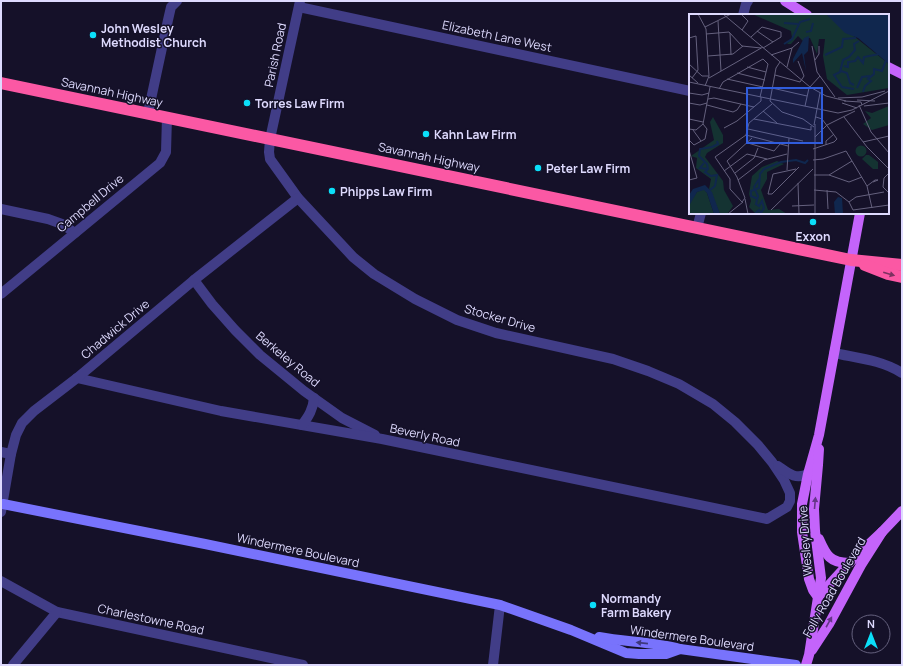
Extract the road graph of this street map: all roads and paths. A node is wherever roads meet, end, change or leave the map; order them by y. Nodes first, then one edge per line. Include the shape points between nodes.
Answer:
1 (177, 1) edge
2 (748, 1) edge
3 (785, 1) edge
4 (299, 4) edge
5 (743, 14) edge
6 (805, 14) edge
7 (889, 68) edge
8 (902, 74) edge
9 (1, 83) edge
10 (689, 91) edge
11 (148, 113) junction
12 (167, 117) junction
13 (270, 139) junction
14 (298, 198) junction
15 (1, 209) edge
16 (701, 214) edge
17 (860, 214) edge
18 (697, 228) junction
19 (75, 233) junction
20 (851, 260) junction
21 (902, 265) edge
22 (902, 277) edge
23 (194, 280) junction
24 (1, 294) edge
25 (834, 353) junction
26 (902, 373) edge
27 (77, 378) junction
28 (314, 398) junction
29 (302, 425) junction
30 (819, 436) junction
31 (382, 439) junction
32 (6, 453) edge
33 (772, 462) junction
34 (808, 474) junction
35 (2, 508) edge
36 (902, 511) edge
37 (767, 519) joint
38 (815, 531) junction
39 (882, 532) junction
40 (849, 563) junction
41 (1, 581) edge
42 (818, 597) junction
43 (500, 606) junction
44 (57, 612) junction
45 (585, 635) junction
46 (680, 649) junction
47 (808, 660) edge
48 (13, 665) edge
49 (303, 665) edge
50 (494, 665) edge
51 (796, 665) edge

1 - 11 street via 171,7
2 - 5 street
3 - 6 main road
4 - 10 street, Elizabeth Lane West
4 - 13 street, Parish Road
7 - 8 main road
9 - 11 highway, Savannah Highway
11 - 12 highway, Savannah Highway
12 - 13 highway, Savannah Highway
12 - 19 street, Campbell Drive via 166,152 160,162
13 - 14 street, Stocker Drive via 270,159
13 - 18 highway, Savannah Highway
14 - 23 street, Chadwick Drive
14 - 33 street, Stocker Drive via 353,257 374,274 415,299 457,320 489,331 613,360 678,384 713,404 735,422
15 - 19 street via 48,219 62,224
16 - 18 street
17 - 20 main road, Wesley Drive
18 - 20 highway, Savannah Highway
19 - 24 street, Campbell Drive
20 - 21 highway, Savannah Highway
20 -> 22 highway, Savannah Highway
20 - 25 main road, Wesley Drive
23 - 27 street, Chadwick Drive
23 - 28 street, Berkeley Road via 212,304 250,345
25 - 26 street via 873,361 893,367
25 - 30 main road, Wesley Drive
27 - 29 street, Beverly Road
27 - 32 street, Chadwick Drive via 22,423
28 - 29 street via 310,415
28 - 31 street, Berkeley Road via 342,418
29 - 31 street, Beverly Road
30 - 34 main road, Wesley Drive
38 -> 30 main road, Wesley Drive
31 - 37 street, Beverly Road
32 - 35 street, Chadwick Drive
33 - 34 street, Stocker Drive via 790,475 803,477
33 - 37 street, Stocker Drive via 784,480 790,493 790,501 787,507
34 - 42 main road, Wesley Drive via 802,504 802,532 809,580
35 - 43 street, Windermere Boulevard via 205,544
36 - 39 main road, Folly Road Boulevard
38 - 40 main road, Folly Road Boulevard via 822,547 834,561
38 - 42 main road, Wesley Drive via 821,578
39 - 40 main road, Folly Road Boulevard
47 -> 39 main road, Folly Road Boulevard via 861,564
40 - 42 main road, Folly Road Boulevard
41 - 44 street, Charlestowne Road
42 - 47 main road, Folly Road Boulevard
43 - 45 street, Windermere Boulevard
43 - 50 street
44 - 48 street
44 - 49 street, Charlestowne Road
46 -> 45 street, Windermere Boulevard
45 - 46 street, Windermere Boulevard via 626,653 666,654
46 - 51 street, Windermere Boulevard

